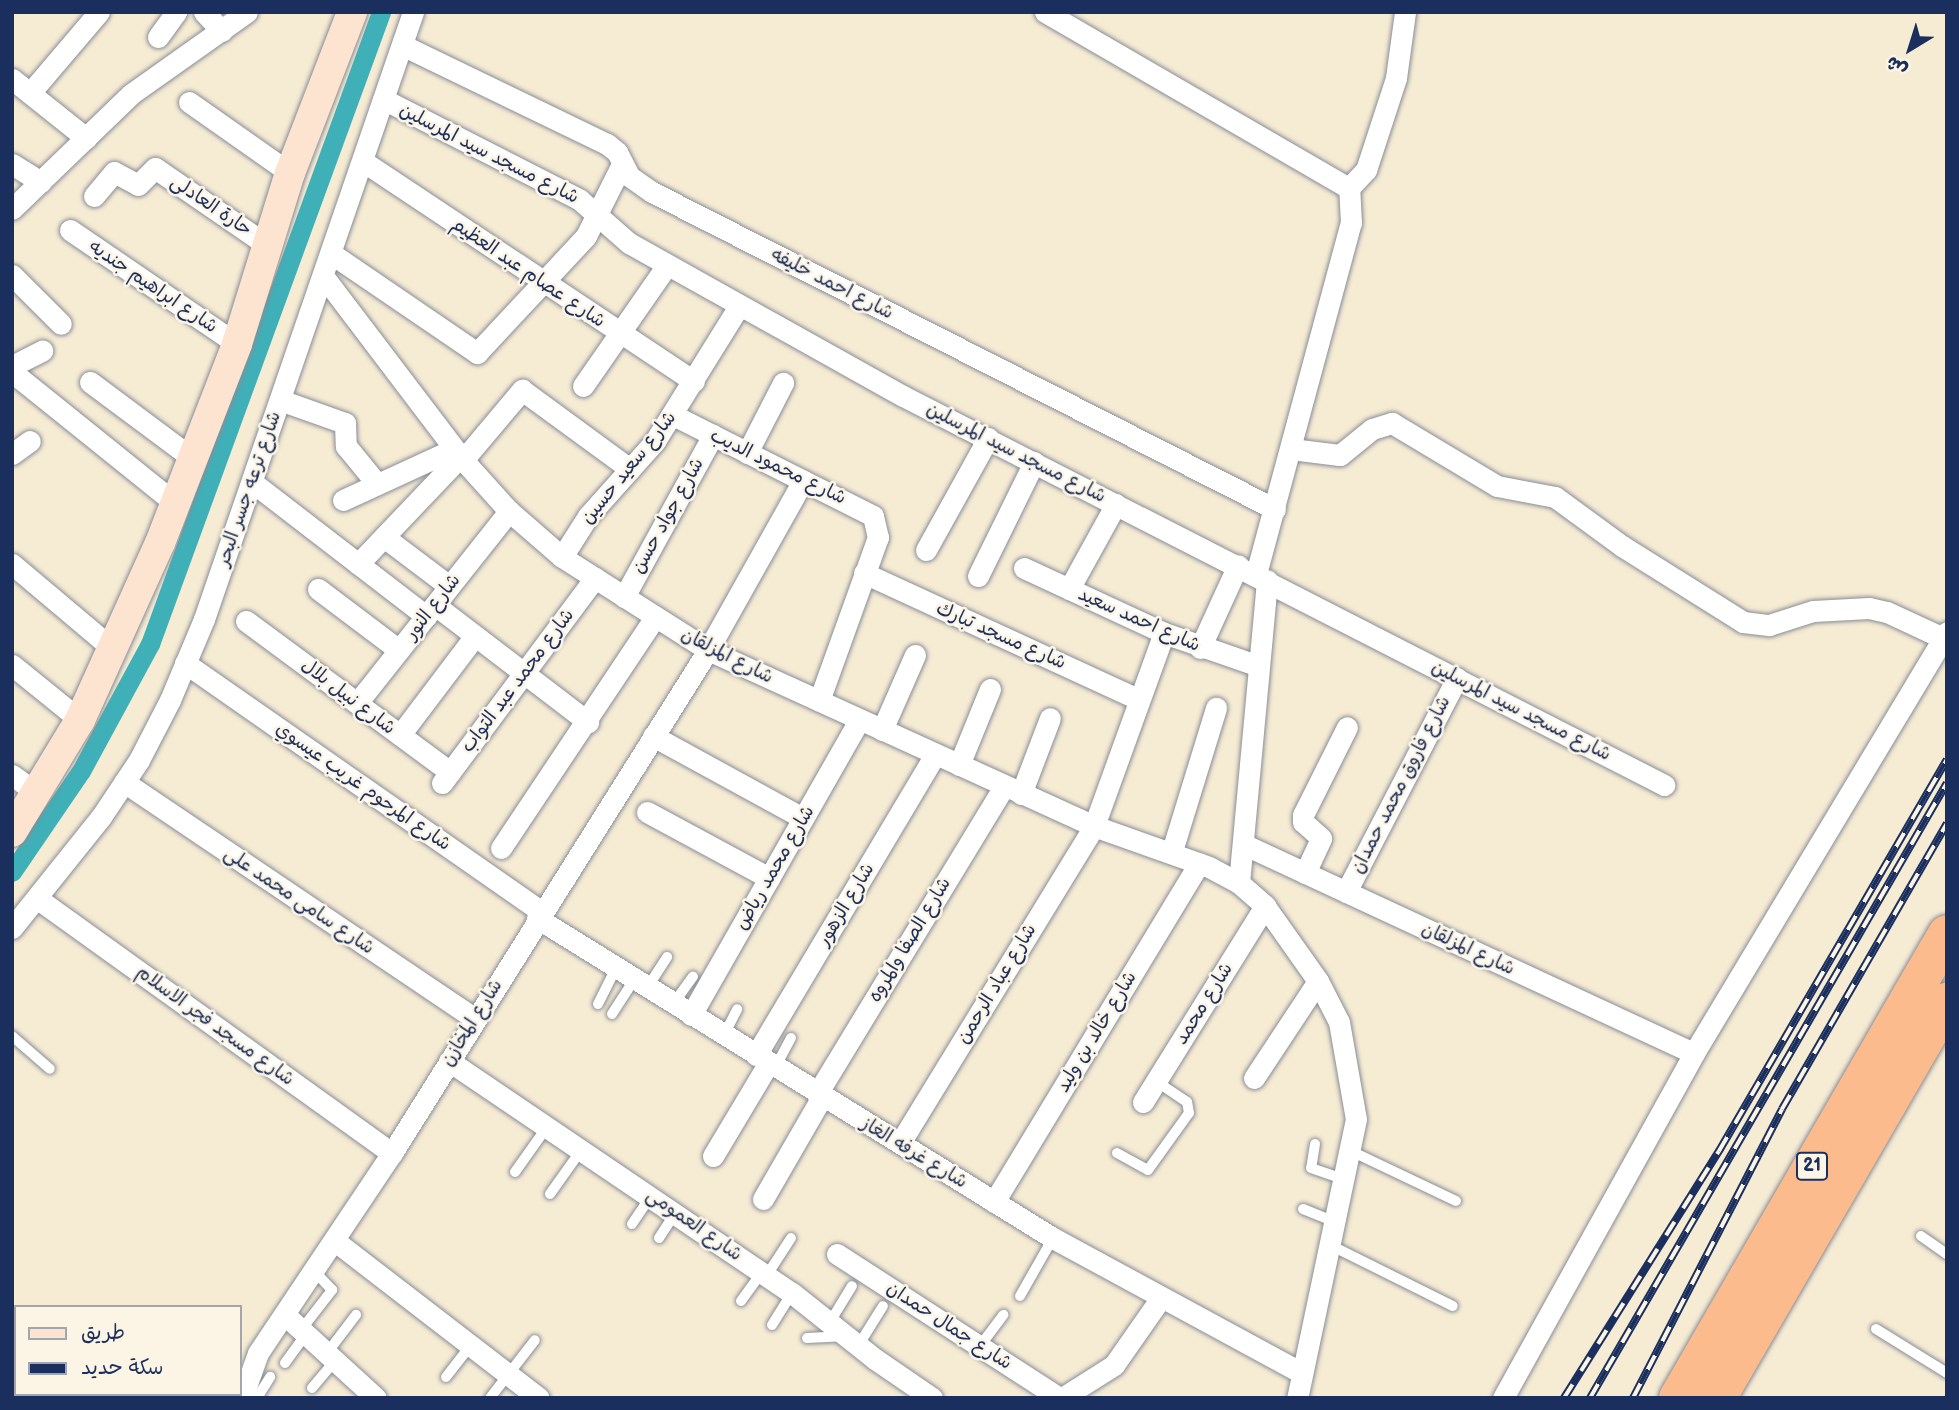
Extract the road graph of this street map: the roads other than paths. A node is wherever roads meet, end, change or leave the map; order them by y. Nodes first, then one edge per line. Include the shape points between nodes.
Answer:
1 (99, 12) edge
2 (176, 12) edge
3 (204, 12) edge
4 (247, 12) edge
5 (352, 12) edge
6 (413, 12) edge
7 (1045, 12) edge
8 (1405, 12) edge
9 (222, 31) junction
10 (158, 37) dead end
11 (402, 45) junction
12 (12, 79) edge
13 (30, 93) junction
14 (383, 100) junction
15 (189, 102) dead end
16 (86, 138) junction
17 (364, 162) junction
18 (12, 164) edge
19 (622, 164) junction
20 (290, 173) junction
21 (41, 182) junction
22 (1349, 188) junction
23 (94, 196) dead end
24 (12, 209) edge
25 (599, 214) junction
26 (69, 230) dead end
27 (267, 245) junction
28 (332, 254) junction
29 (667, 265) junction
30 (12, 275) edge
31 (324, 276) junction
32 (542, 282) junction
33 (738, 306) junction
34 (61, 324) dead end
35 (621, 335) junction
36 (237, 344) junction
37 (41, 351) dead end
38 (12, 366) edge
39 (12, 372) edge
40 (90, 382) dead end
41 (694, 382) junction
42 (783, 383) dead end
43 (583, 386) dead end
44 (281, 400) junction
45 (673, 415) junction
46 (713, 435) junction
47 (988, 439) junction
48 (30, 442) dead end
49 (1291, 449) junction
50 (747, 453) junction
51 (12, 454) edge
52 (459, 455) junction
53 (192, 458) junction
54 (1034, 463) junction
55 (630, 468) junction
56 (803, 481) junction
57 (252, 482) junction
58 (377, 484) junction
59 (343, 500) dead end
60 (175, 503) junction
61 (1116, 504) junction
62 (1275, 509) junction
63 (509, 511) junction
64 (384, 537) junction
65 (926, 550) dead end
66 (562, 557) junction
67 (12, 564) edge
68 (358, 564) junction
69 (1024, 568) dead end
70 (864, 573) junction
71 (1254, 573) junction
72 (978, 576) dead end
73 (595, 578) junction
74 (449, 586) junction
75 (318, 589) dead end
76 (1069, 589) junction
77 (624, 597) junction
78 (430, 610) junction
79 (655, 617) junction
80 (246, 621) dead end
81 (1164, 633) junction
82 (1945, 635) edge
83 (475, 636) junction
84 (1200, 648) junction
85 (114, 650) junction
86 (399, 650) junction
87 (708, 650) junction
88 (915, 655) dead end
89 (185, 663) junction
90 (12, 665) edge
91 (1256, 665) junction
92 (524, 673) junction
93 (1457, 678) junction
94 (990, 689) dead end
95 (1138, 699) junction
96 (819, 701) junction
97 (357, 703) junction
98 (1216, 708) dead end
99 (1050, 718) dead end
100 (80, 720) junction
101 (859, 720) junction
102 (587, 722) junction
103 (1347, 727) dead end
104 (882, 730) junction
105 (400, 735) junction
106 (653, 736) junction
107 (936, 755) junction
108 (959, 765) junction
109 (12, 775) edge
110 (446, 778) joint
111 (124, 782) junction
112 (1664, 785) dead end
113 (1013, 790) junction
114 (38, 794) junction
115 (647, 812) dead end
116 (803, 818) junction
117 (1094, 826) junction
118 (12, 832) edge
119 (1242, 844) junction
120 (501, 848) dead end
121 (1172, 851) junction
122 (1199, 863) junction
123 (1305, 873) junction
124 (769, 878) junction
125 (1239, 883) junction
126 (1346, 892) junction
127 (38, 899) junction
128 (1265, 906) junction
129 (539, 915) junction
130 (12, 928) edge
131 (1947, 934) edge
132 (667, 957) dead end
133 (693, 976) dead end
134 (633, 978) junction
135 (1318, 981) junction
136 (1947, 1002) edge
137 (598, 1004) dead end
138 (737, 1009) dead end
139 (682, 1010) junction
140 (612, 1014) dead end
141 (475, 1019) junction
142 (724, 1035) junction
143 (12, 1036) edge
144 (792, 1038) dead end
145 (1694, 1053) junction
146 (449, 1061) junction
147 (766, 1062) junction
148 (50, 1069) dead end
149 (1254, 1078) dead end
150 (1156, 1081) junction
151 (819, 1096) junction
152 (1143, 1102) dead end
153 (548, 1126) junction
154 (900, 1143) junction
155 (1315, 1144) dead end
156 (582, 1149) junction
157 (1353, 1152) junction
158 (392, 1153) junction
159 (1117, 1153) dead end
160 (713, 1156) dead end
161 (515, 1172) dead end
162 (1346, 1180) junction
163 (550, 1194) dead end
164 (651, 1195) junction
165 (763, 1199) dead end
166 (1456, 1201) dead end
167 (994, 1202) junction
168 (1303, 1209) dead end
169 (676, 1212) junction
170 (1336, 1222) junction
171 (632, 1224) dead end
172 (1920, 1236) dead end
173 (659, 1238) dead end
174 (792, 1238) dead end
175 (1053, 1238) junction
176 (335, 1241) junction
177 (1330, 1245) junction
178 (837, 1254) dead end
179 (1947, 1254) edge
180 (315, 1272) junction
181 (764, 1274) junction
182 (852, 1286) dead end
183 (792, 1293) junction
184 (1020, 1296) dead end
185 (1160, 1299) junction
186 (741, 1301) dead end
187 (883, 1306) dead end
188 (1453, 1306) dead end
189 (285, 1315) junction
190 (356, 1315) dead end
191 (1003, 1315) dead end
192 (772, 1325) dead end
193 (1876, 1329) dead end
194 (304, 1332) junction
195 (844, 1335) junction
196 (807, 1338) dead end
197 (535, 1340) dead end
198 (471, 1345) junction
199 (980, 1346) junction
200 (331, 1357) junction
201 (285, 1363) dead end
202 (1300, 1372) junction
203 (1947, 1373) edge
204 (509, 1374) junction
205 (270, 1377) dead end
206 (446, 1377) dead end
207 (312, 1388) dead end
208 (242, 1398) edge
209 (257, 1398) edge
210 (376, 1398) edge
211 (491, 1398) edge
212 (539, 1398) edge
213 (932, 1398) edge
214 (1061, 1398) edge
215 (1297, 1398) edge
216 (1503, 1398) edge
217 (1678, 1398) edge
218 (1717, 1398) edge

1 - 13 street
2 - 10 street
3 - 9 street
4 - 9 street
5 - 20 street
6 - 11 street, شارع ترعه جسر البحر
7 - 22 street
8 - 22 street via 1396,78 1366,170
9 - 16 street via 146,82
11 - 14 street, شارع ترعه جسر البحر
11 - 19 street, شارع احمد خليفه via 607,144
12 - 13 street
13 - 16 street
14 - 17 street, شارع ترعه جسر البحر
14 - 25 street, شارع مسجد سيد المرسلين via 580,200
15 - 20 street
16 - 21 street
17 - 28 street, شارع ترعه جسر البحر
17 - 32 street, شارع عصام عبد العظيم
18 - 21 street
19 - 25 street
19 - 62 street, شارع احمد خليفه via 629,176 652,192
20 - 27 street
21 - 24 street
22 - 49 street via 1351,223
23 - 27 street, حارة العادلى via 114,172 138,185 155,168
25 - 29 street, شارع مسجد سيد المرسلين via 617,234
25 - 32 street via 566,261
26 - 36 street, شارع ابراهيم جنديه
27 - 36 street
28 - 31 street, شارع ترعه جسر البحر
28 - 32 street via 477,353
29 - 33 street, شارع مسجد سيد المرسلين
29 - 35 street
30 - 34 street
31 - 44 street, شارع ترعه جسر البحر
31 - 52 street, شارع المزلقان
32 - 35 street, شارع عصام عبد العظيم
33 - 41 street, شارع سعيد حسين
33 - 47 street, شارع مسجد سيد المرسلين
35 - 41 street, شارع عصام عبد العظيم
35 - 43 street
36 - 53 street
37 - 38 street
39 - 60 street
40 - 53 street
41 - 45 street, شارع سعيد حسين
42 - 50 street
44 - 57 street, شارع ترعه جسر البحر
44 - 58 street via 345,423 346,446
45 - 46 street, شارع محمود الديب
45 - 55 street, شارع سعيد حسين
46 - 50 street, شارع محمود الديب
46 - 77 street, شارع جواد حسن
47 - 54 street, شارع مسجد سيد المرسلين
47 - 65 street
48 - 51 street
49 - 62 street
49 - 82 street via 1340,455 1378,425 1399,425 1497,486 1543,493 1565,503 1622,546 1743,622 1769,625 1813,611 1869,608
50 - 56 street, شارع محمود الديب
52 - 55 street via 522,390
52 - 58 street
52 - 63 street, شارع المزلقان
52 - 64 street
53 - 60 street
54 - 61 street, شارع مسجد سيد المرسلين
54 - 72 street
55 - 66 street, شارع سعيد حسين via 588,516
56 - 70 street, شارع محمود الديب via 864,509 877,526 878,537
56 - 87 street, شارع المخازن
57 - 68 street
57 - 89 street, شارع ترعه جسر البحر
58 - 59 street
60 - 85 street
61 - 71 street, شارع مسجد سيد المرسلين
61 - 76 street
62 - 71 street
63 - 66 street, شارع المزلقان
63 - 74 street, شارع النور
64 - 68 street
64 - 74 street
66 - 73 street, شارع المزلقان
67 - 85 street
68 - 78 street
69 - 76 street, شارع احمد سعيد
70 - 95 street, شارع مسجد تبارك
70 - 96 street
71 - 84 street
71 - 91 street
71 - 93 street, شارع مسجد سيد المرسلين
73 - 77 street, شارع المزلقان
73 - 92 street, شارع محمد عبد التواب
74 - 78 street, شارع النور
75 - 86 street
76 - 81 street, شارع احمد سعيد
77 - 79 street, شارع المزلقان
78 - 83 street
78 - 86 street, شارع النور
79 - 87 street, شارع المزلقان
79 - 102 street
80 - 97 street, شارع نبيل بلال
81 - 84 street, شارع احمد سعيد
81 - 95 street, شارع عباد الرحمن
82 - 145 street
83 - 92 street
83 - 105 street
84 - 91 street, شارع احمد سعيد
85 - 100 street
86 - 97 street, شارع النور
87 - 96 street, شارع المزلقان
87 - 106 street, شارع المخازن
88 - 104 street
89 - 111 street, شارع ترعه جسر البحر
89 - 129 street, شارع المرحوم غريب عيسوي
90 - 100 street
91 - 119 street
92 - 102 street
92 - 110 street, شارع محمد عبد التواب
93 - 112 street, شارع مسجد سيد المرسلين
93 - 126 street, شارع فاروق محمد حمدان
94 - 108 street
95 - 117 street, شارع عباد الرحمن
96 - 101 street, شارع المزلقان
97 - 105 street, شارع نبيل بلال
98 - 121 street
99 - 113 street, شارع الصفا والمروه
100 - 114 street
101 - 104 street, شارع المزلقان
101 - 116 street, شارع محمد رياض
102 - 120 street
103 - 123 street via 1303,815 1303,822 1321,838
104 - 107 street, شارع المزلقان
105 - 110 street, شارع نبيل بلال
106 - 116 street
106 - 129 street, شارع المخازن
107 - 108 street, شارع المزلقان
107 - 147 street, شارع الزهور
108 - 113 street, شارع المزلقان
109 - 114 street
111 - 127 street, شارع ترعه جسر البحر
111 - 141 street, شارع سامى محمد على
113 - 117 street, شارع المزلقان
113 - 151 street, شارع الصفا والمروه
114 - 118 street
115 - 124 street
116 - 124 street, شارع محمد رياض
117 - 121 street, شارع المزلقان
117 - 154 street, شارع عباد الرحمن
119 - 123 street, شارع المزلقان
119 - 125 street
121 - 122 street, شارع المزلقان
122 - 125 street, شارع المزلقان
122 - 167 street, شارع خالد بن وليد
123 - 126 street, شارع المزلقان
124 - 139 street, شارع محمد رياض
125 - 128 street, شارع المزلقان
126 - 145 street, شارع المزلقان
127 - 130 street, شارع ترعه جسر البحر
127 - 158 street, شارع مسجد فجر الاسلام
128 - 135 street, شارع المزلقان
128 - 150 street, شارع محمد
129 - 134 street, شارع غرفه الغاز
129 - 141 street, شارع المخازن
131 - 217 highway, 21
132 - 134 lane
133 - 139 lane
134 - 137 lane
134 - 139 street, شارع غرفه الغاز
134 - 140 lane
135 - 149 street
135 - 157 street, شارع المزلقان via 1339,1022 1347,1054 1356,1119
136 - 218 highway, 21
138 - 142 lane
139 - 142 street, شارع غرفه الغاز
141 - 146 street, شارع المخازن
142 - 147 street, شارع غرفه الغاز
143 - 148 lane
144 - 147 lane
145 - 216 street
146 - 153 street, شارع العمومى
146 - 158 street, شارع المخازن
147 - 151 street, شارع غرفه الغاز
147 - 160 street, شارع الزهور
150 - 152 street, شارع محمد
150 - 159 lane via 1187,1102 1189,1113 1148,1170
151 - 154 street, شارع غرفه الغاز
151 - 165 street, شارع الصفا والمروه
153 - 156 street, شارع العمومى
153 - 161 lane
154 - 167 street, شارع غرفه الغاز
155 - 162 lane via 1312,1169
156 - 163 lane
156 - 164 street, شارع العمومى
157 - 162 street, شارع المزلقان
157 - 166 lane
158 - 176 street, شارع المخازن
162 - 170 street, شارع المزلقان
164 - 169 street, شارع العمومى
164 - 171 lane
167 - 175 street, شارع غرفه الغاز
168 - 170 lane
169 - 173 lane
169 - 181 street, شارع العمومى
170 - 177 street, شارع المزلقان
172 - 179 lane
174 - 181 lane
175 - 184 lane
175 - 185 street, شارع غرفه الغاز
176 - 180 street, شارع المخازن
176 - 198 street
177 - 188 lane
177 - 202 street, شارع المزلقان
178 - 199 street, شارع جمال حمدان
180 - 189 street, شارع المخازن
180 - 194 lane via 332,1290
181 - 183 street, شارع العمومى
181 - 186 lane
182 - 195 lane
183 - 192 lane
183 - 195 street, شارع العمومى
185 - 202 street, شارع غرفه الغاز
185 - 214 street via 1114,1365
187 - 195 lane
189 - 194 street
189 - 208 street, شارع المخازن via 249,1368
190 - 200 lane
191 - 199 lane
193 - 203 lane
194 - 200 street
194 - 201 lane
195 - 196 lane
195 - 213 street, شارع العمومى
197 - 204 lane
198 - 204 street
198 - 206 lane
199 - 214 street, شارع جمال حمدان
200 - 207 lane
200 - 210 street
202 - 215 street, شارع المزلقان
204 - 211 lane
204 - 212 street
205 - 209 lane

